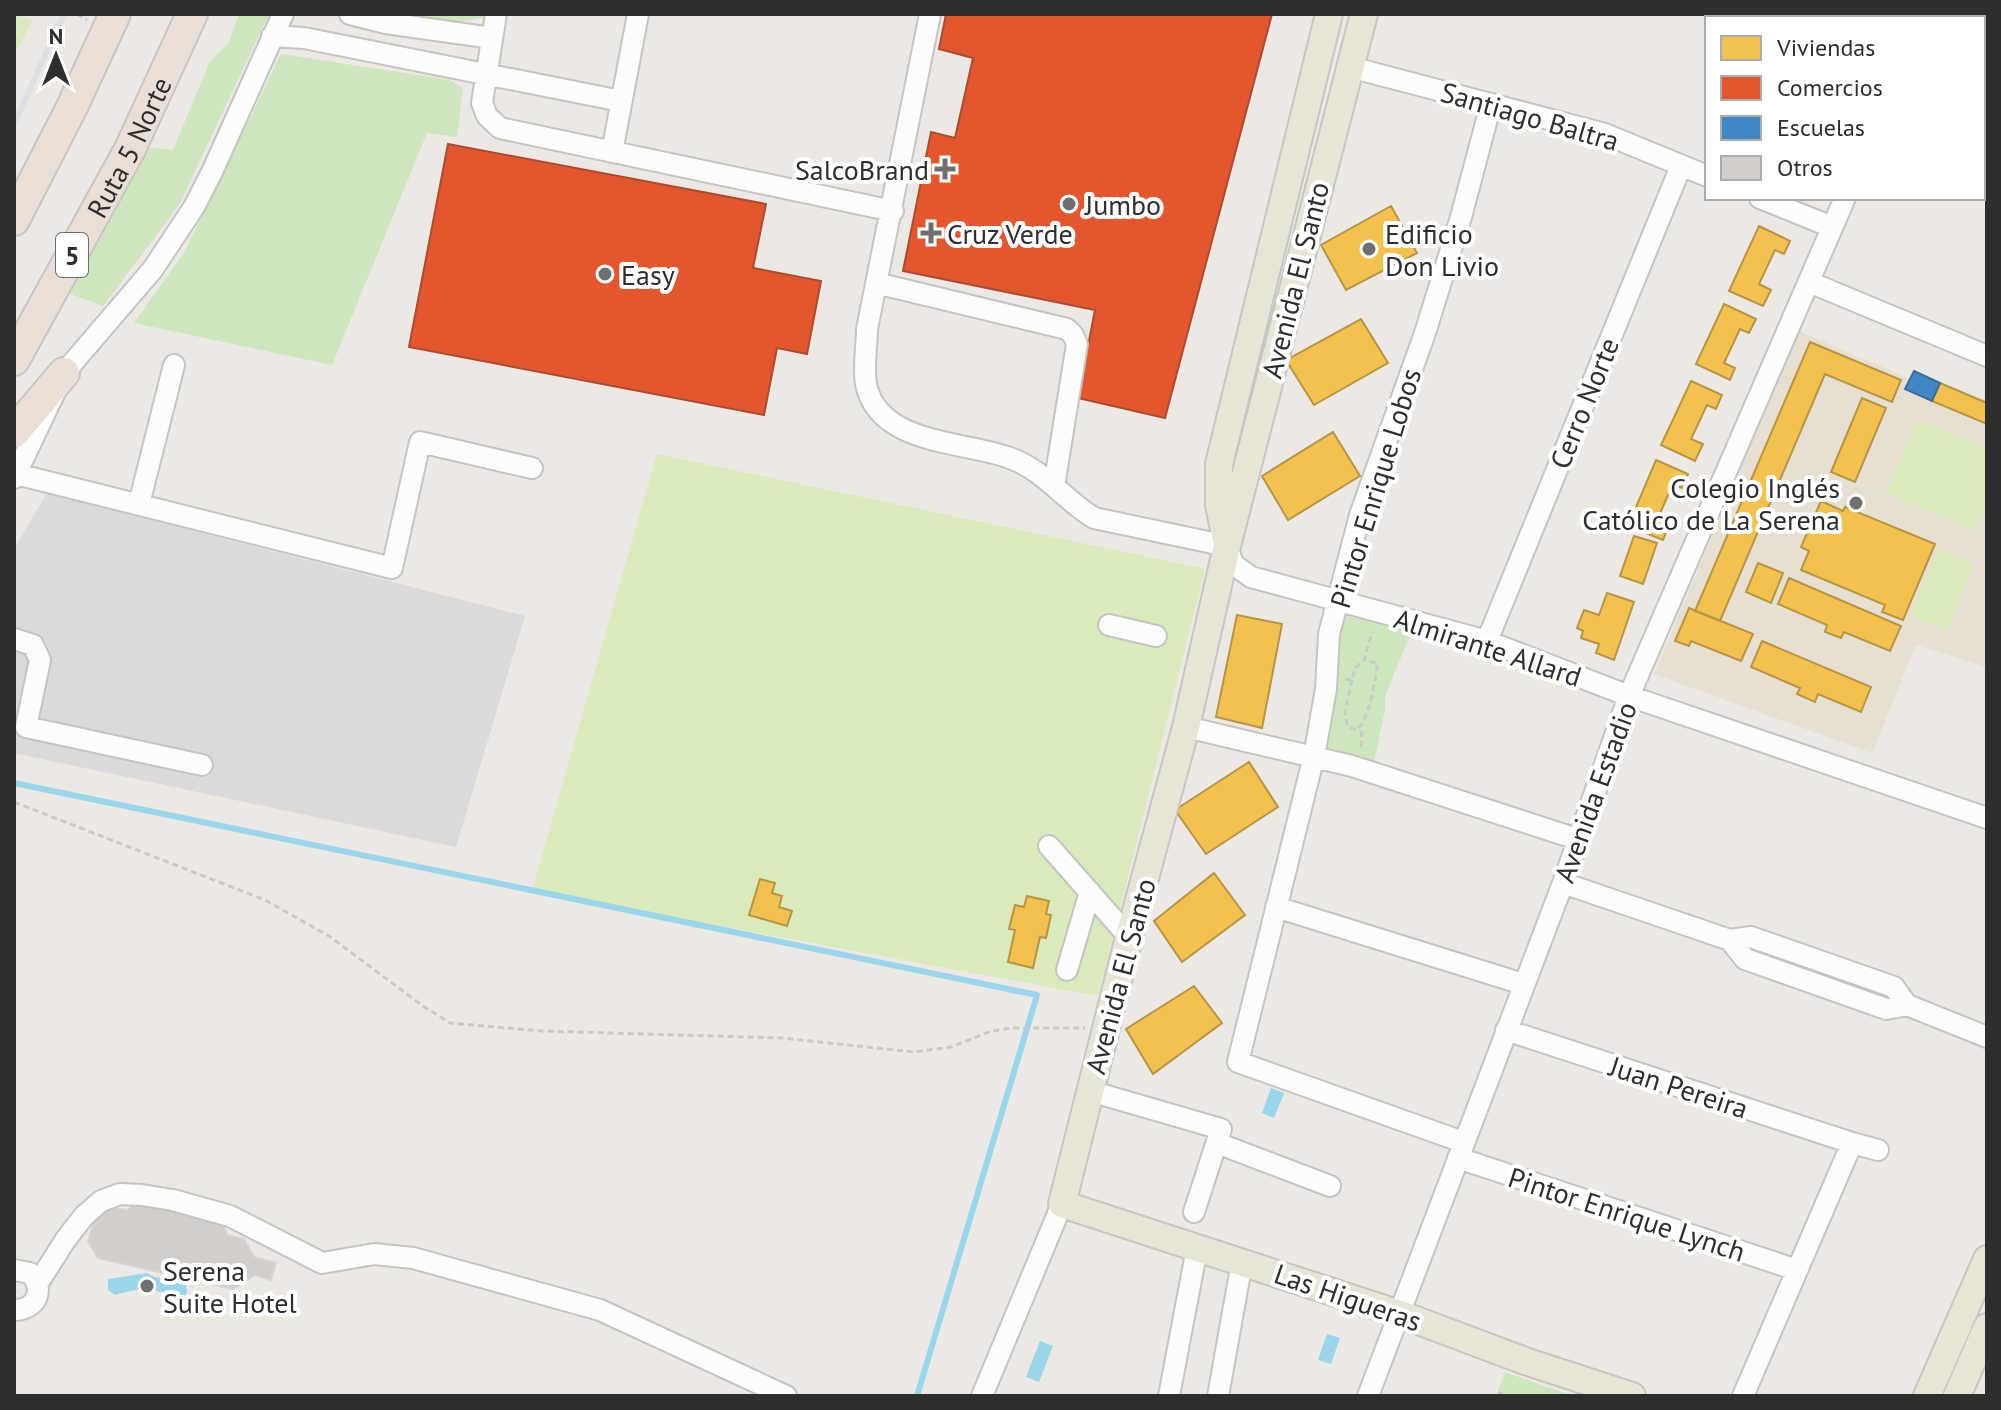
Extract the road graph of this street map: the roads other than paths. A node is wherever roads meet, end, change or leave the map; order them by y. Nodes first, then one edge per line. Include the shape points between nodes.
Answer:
1 (115, 14) edge
2 (192, 14) edge
3 (283, 14) edge
4 (350, 14) edge
5 (496, 14) edge
6 (638, 14) edge
7 (930, 14) edge
8 (1329, 14) edge
9 (1364, 14) edge
10 (272, 36) junction
11 (492, 38) junction
12 (1350, 67) junction
13 (486, 76) junction
14 (621, 101) junction
15 (1491, 104) junction
16 (612, 152) junction
17 (1681, 166) junction
18 (1705, 175) edge
19 (1765, 200) edge
20 (1844, 200) edge
21 (893, 211) junction
22 (14, 220) edge
23 (1832, 227) junction
24 (1809, 282) junction
25 (876, 283) junction
26 (1987, 356) edge
27 (14, 360) edge
28 (174, 365) dead end
29 (64, 373) junction
30 (14, 432) edge
31 (532, 468) dead end
32 (15, 476) edge
33 (1054, 486) junction
34 (139, 504) junction
35 (1227, 546) junction
36 (1340, 600) junction
37 (1109, 625) dead end
38 (1156, 636) dead end
39 (14, 639) edge
40 (1487, 641) junction
41 (1629, 696) junction
42 (1186, 727) junction
43 (1314, 756) junction
44 (202, 765) dead end
45 (1987, 818) edge
46 (1577, 839) junction
47 (1049, 846) dead end
48 (1563, 883) junction
49 (1090, 892) junction
50 (1276, 907) junction
51 (1129, 937) junction
52 (1067, 970) dead end
53 (1523, 984) junction
54 (1506, 1030) junction
55 (1987, 1037) edge
56 (1238, 1062) joint
57 (1090, 1091) junction
58 (1217, 1143) junction
59 (1852, 1143) junction
60 (1461, 1150) junction
61 (1878, 1150) dead end
62 (1330, 1186) dead end
63 (1062, 1204) junction
64 (1194, 1212) dead end
65 (1197, 1248) junction
66 (1987, 1259) edge
67 (1242, 1262) junction
68 (14, 1270) edge
69 (1797, 1270) junction
70 (38, 1283) junction
71 (14, 1310) edge
72 (1400, 1314) junction
73 (1987, 1327) edge
74 (786, 1396) edge
75 (982, 1396) edge
76 (1169, 1396) edge
77 (1218, 1396) edge
78 (1368, 1396) edge
79 (1632, 1396) edge
80 (1743, 1396) edge
81 (1927, 1396) edge
82 (1957, 1396) edge

1 - 22 highway
2 - 27 highway, Ruta 5 Norte / 5 via 157,96
3 - 10 street
4 - 11 street
5 - 11 street
6 - 14 street
7 - 21 street
8 - 35 main road, Avenida El Santo via 1219,464
9 - 12 main road, Avenida El Santo
10 - 13 street
10 - 29 street via 212,172 175,238
11 - 13 street
12 - 15 street, Santiago Baltra
12 - 35 main road, Avenida El Santo
13 - 14 street
13 - 16 street via 482,103 500,128
14 - 16 street
15 - 17 street, Santiago Baltra via 1605,134
15 - 36 street, Pintor Enrique Lobos via 1425,333 1360,515
16 - 21 street
17 - 18 street, Santiago Baltra
17 - 40 street, Cerro Norte
19 - 23 street
20 - 23 street, Avenida Estadio
21 - 25 street
23 - 24 street, Avenida Estadio
24 - 26 street
24 - 41 street, Avenida Estadio
25 - 33 street via 865,381 877,410 909,432 1010,458
25 - 33 street via 1067,329 1073,335 1073,379
28 - 34 street
29 - 30 highway
29 - 32 street
31 - 34 street via 420,442 392,568
32 - 34 street
33 - 35 street via 1094,518
35 - 36 street, Almirante Allard via 1233,564 1251,577
35 - 42 main road, Avenida El Santo
36 - 40 street, Almirante Allard
36 - 43 street, Pintor Enrique Lobos via 1329,634
37 - 38 street
39 - 44 street via 33,645 40,660 26,727
40 - 41 street, Almirante Allard
41 - 45 street, Almirante Allard
41 - 46 street, Avenida Estadio
42 - 43 street
42 - 51 main road, Avenida El Santo
43 - 46 street
43 - 50 street, Pintor Enrique Lobos
46 - 48 street, Avenida Estadio
47 - 49 street
48 - 53 street, Avenida Estadio
48 - 55 street via 1730,940 1745,959 1886,1009 1907,1005
49 - 51 street
49 - 52 street
50 - 53 street
50 - 56 street, Pintor Enrique Lobos
51 - 57 main road, Avenida El Santo
53 - 54 street, Avenida Estadio
54 - 59 street, Juan Pereira
54 - 60 street, Avenida Estadio
56 - 60 street, Pintor Enrique Lynch
57 - 58 street via 1221,1129
57 - 63 main road, Avenida El Santo
58 - 62 street
58 - 64 street
59 - 61 street, Juan Pereira
59 - 69 street
60 - 69 street, Pintor Enrique Lynch
60 - 72 street, Avenida Estadio
63 - 65 main road, Las Higueras
63 - 75 street, Avenida El Santo
65 - 67 main road, Las Higueras
65 - 76 street
66 - 81 main road
67 - 72 main road, Las Higueras
67 - 77 street
68 - 70 street via 30,1273
69 - 80 street
70 - 71 street via 35,1302
70 - 74 street via 66,1239 101,1201 120,1194 142,1195 230,1216 322,1263 374,1254 413,1258 600,1310
72 - 78 street, Avenida Estadio
72 - 79 main road, Las Higueras
73 - 82 main road

